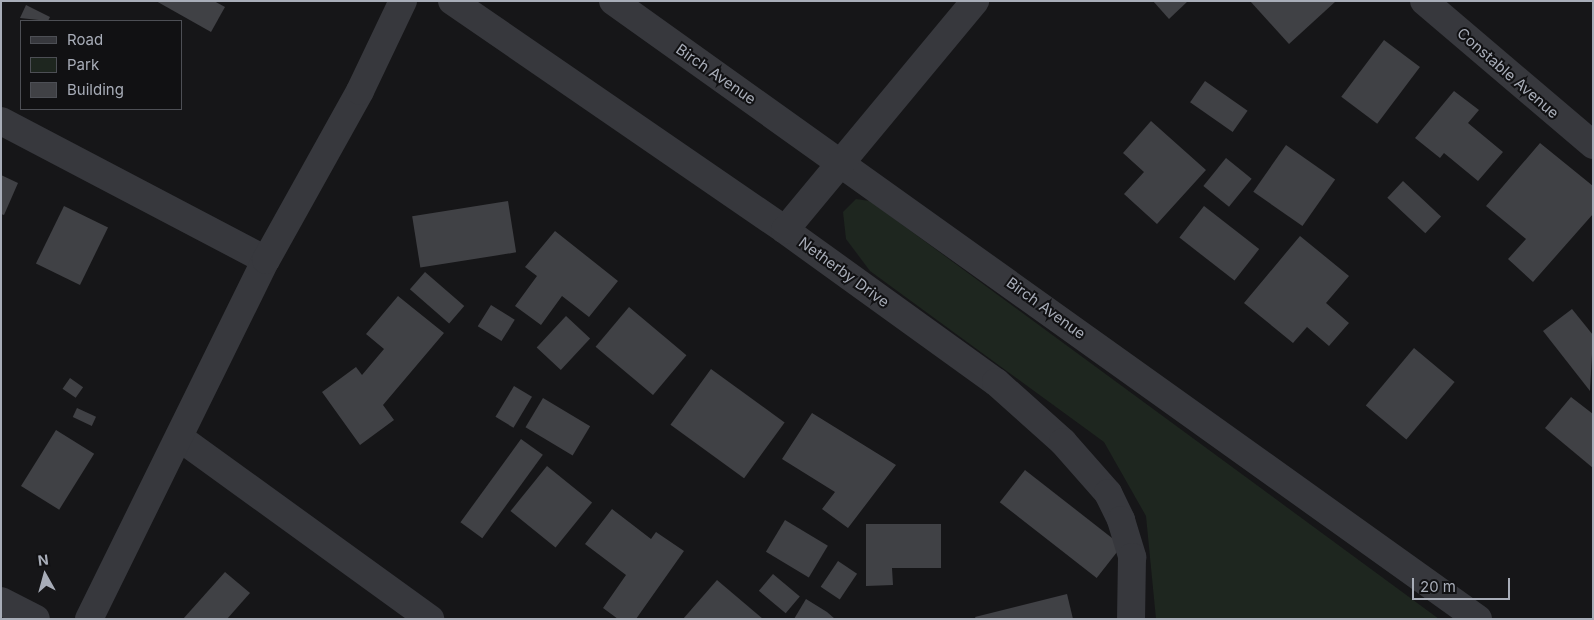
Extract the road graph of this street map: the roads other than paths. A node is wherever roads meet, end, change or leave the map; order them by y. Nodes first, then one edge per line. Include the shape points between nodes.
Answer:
1 (403, 1) edge
2 (452, 1) edge
3 (613, 1) edge
4 (975, 1) edge
5 (1424, 1) edge
6 (1, 121) edge
7 (1593, 145) edge
8 (843, 162) junction
9 (785, 230) junction
10 (266, 260) junction
11 (180, 438) junction
12 (1, 601) edge
13 (36, 619) edge
14 (89, 619) edge
15 (430, 619) edge
16 (1131, 619) edge
17 (1478, 619) edge

1 - 10 street via 360,91
2 - 9 street, Netherby Drive
3 - 8 street, Birch Avenue
4 - 8 street
5 - 7 street, Constable Avenue
6 - 10 street
8 - 9 street
8 - 17 street, Birch Avenue
9 - 16 street, Netherby Drive via 996,382 1089,470 1113,502 1132,558
10 - 11 street
11 - 14 street
11 - 15 street
12 - 13 street

